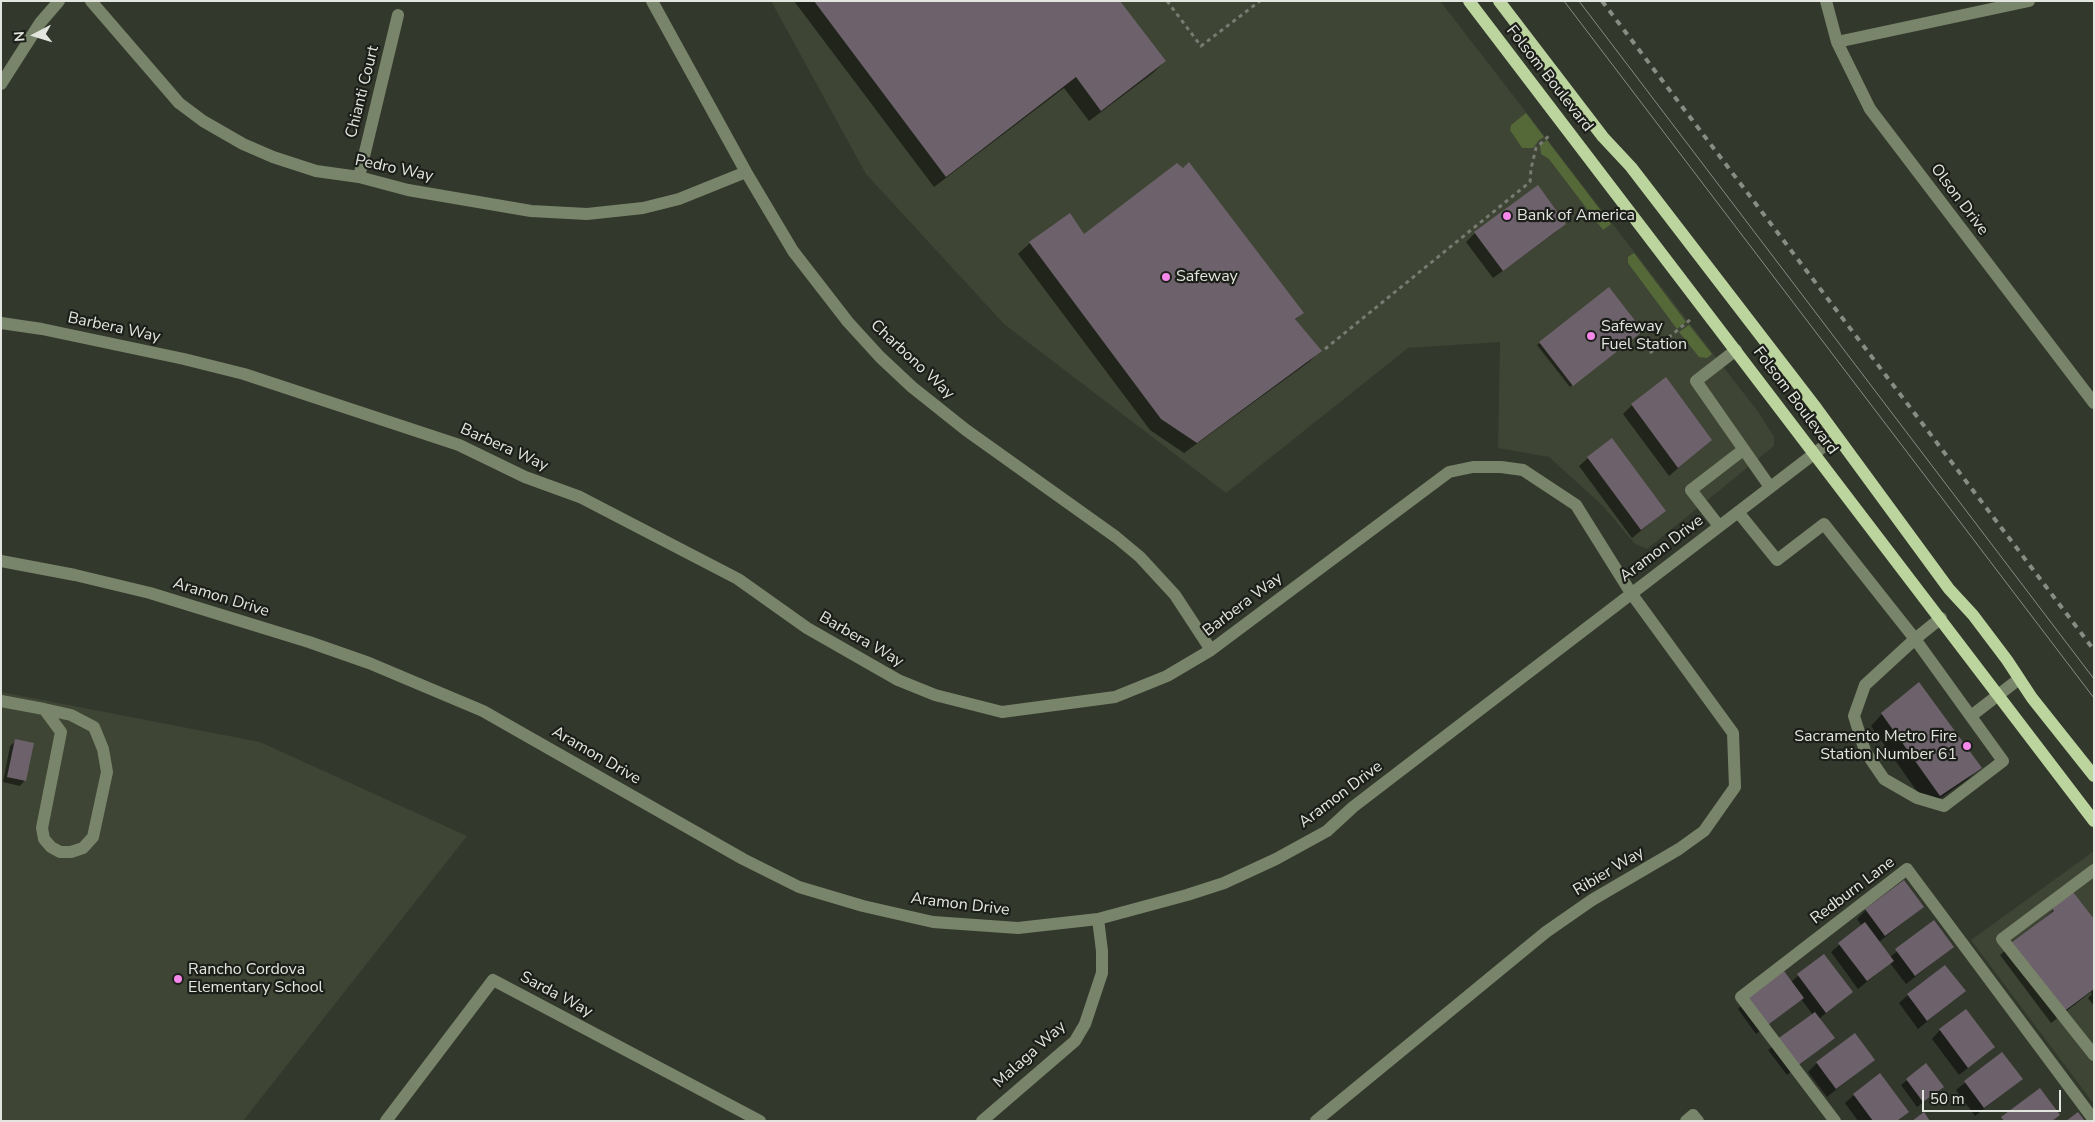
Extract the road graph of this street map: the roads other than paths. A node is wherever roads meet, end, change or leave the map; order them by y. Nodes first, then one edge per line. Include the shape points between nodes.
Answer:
1 (59, 1) edge
2 (92, 1) edge
3 (652, 1) edge
4 (1469, 1) edge
5 (1499, 1) edge
6 (1826, 1) edge
7 (2029, 1) edge
8 (398, 15) dead end
9 (1837, 42) junction
10 (1, 84) edge
11 (746, 172) junction
12 (360, 177) junction
13 (1, 323) edge
14 (1736, 350) junction
15 (2089, 388) edge
16 (2094, 403) edge
17 (1836, 437) junction
18 (1743, 450) junction
19 (1815, 454) junction
20 (1770, 487) junction
21 (1738, 512) junction
22 (1719, 526) junction
23 (1, 561) edge
24 (1631, 593) junction
25 (1940, 618) junction
26 (1915, 639) junction
27 (1211, 650) junction
28 (2018, 679) junction
29 (1998, 695) junction
30 (1, 701) edge
31 (44, 709) junction
32 (1971, 716) junction
33 (2094, 776) edge
34 (2094, 821) edge
35 (2092, 875) edge
36 (1098, 919) junction
37 (2094, 1055) edge
38 (2094, 1120) edge
39 (386, 1121) edge
40 (760, 1121) edge
41 (982, 1121) edge
42 (1316, 1121) edge
43 (1835, 1121) edge

1 - 10 street
2 - 12 street, Pedro Way via 179,103 203,121 273,157 316,171
3 - 11 street, Charbono Way
4 - 14 main road, Folsom Boulevard
5 - 17 main road, Folsom Boulevard via 1602,137 1637,175
6 - 9 street, Olson Drive
7 - 9 street
8 - 12 street, Chianti Court
9 - 15 street, Olson Drive via 1870,110
11 - 12 street, Pedro Way via 679,199 643,208 587,214 531,211 408,190
11 - 27 street, Charbono Way via 793,252 880,357 966,430 1140,557 1175,595
13 - 27 street, Barbera Way via 42,329 244,374 459,445 525,477 580,497 738,579 807,628 898,680 935,696 1002,712 1116,697 1167,676
14 - 18 street via 1696,381
14 - 19 main road, Folsom Boulevard
15 - 16 street, Olson Drive
17 - 19 street, Aramon Drive
17 - 28 main road, Folsom Boulevard via 1949,589 2007,660
18 - 20 street
18 - 22 street via 1691,490
19 - 20 street, Aramon Drive
19 - 25 main road, Folsom Boulevard
20 - 21 street, Aramon Drive
21 - 22 street, Aramon Drive
21 - 26 street via 1777,560 1824,524
22 - 24 street, Aramon Drive
23 - 36 street, Aramon Drive via 150,593 368,663 483,711 743,859 800,886 863,906 933,922 1018,928
24 - 27 street, Barbera Way via 1576,506 1523,470 1501,466 1474,467 1449,472
24 - 36 street, Aramon Drive via 1353,807 1327,831 1224,883
24 - 42 street, Ribier Way via 1734,733 1735,787 1704,831 1546,932
25 - 26 street
25 - 29 main road, Folsom Boulevard
26 - 32 street
26 - 32 street via 1864,685 1854,716 1865,751 1884,779 1917,798 1944,806 2003,761
28 - 29 street
28 - 33 main road, Folsom Boulevard
29 - 32 street
29 - 34 main road, Folsom Boulevard
30 - 31 street
31 - 31 street via 61,732 42,828 44,839 60,852 72,852 84,848 93,837 107,772 103,749 94,727 71,715
35 - 37 street via 2002,939
36 - 41 street, Malaga Way via 1102,973 1085,1024 1075,1041
38 - 43 street, Redburn Lane via 1907,869 1741,996
39 - 40 street, Sarda Way via 493,980

